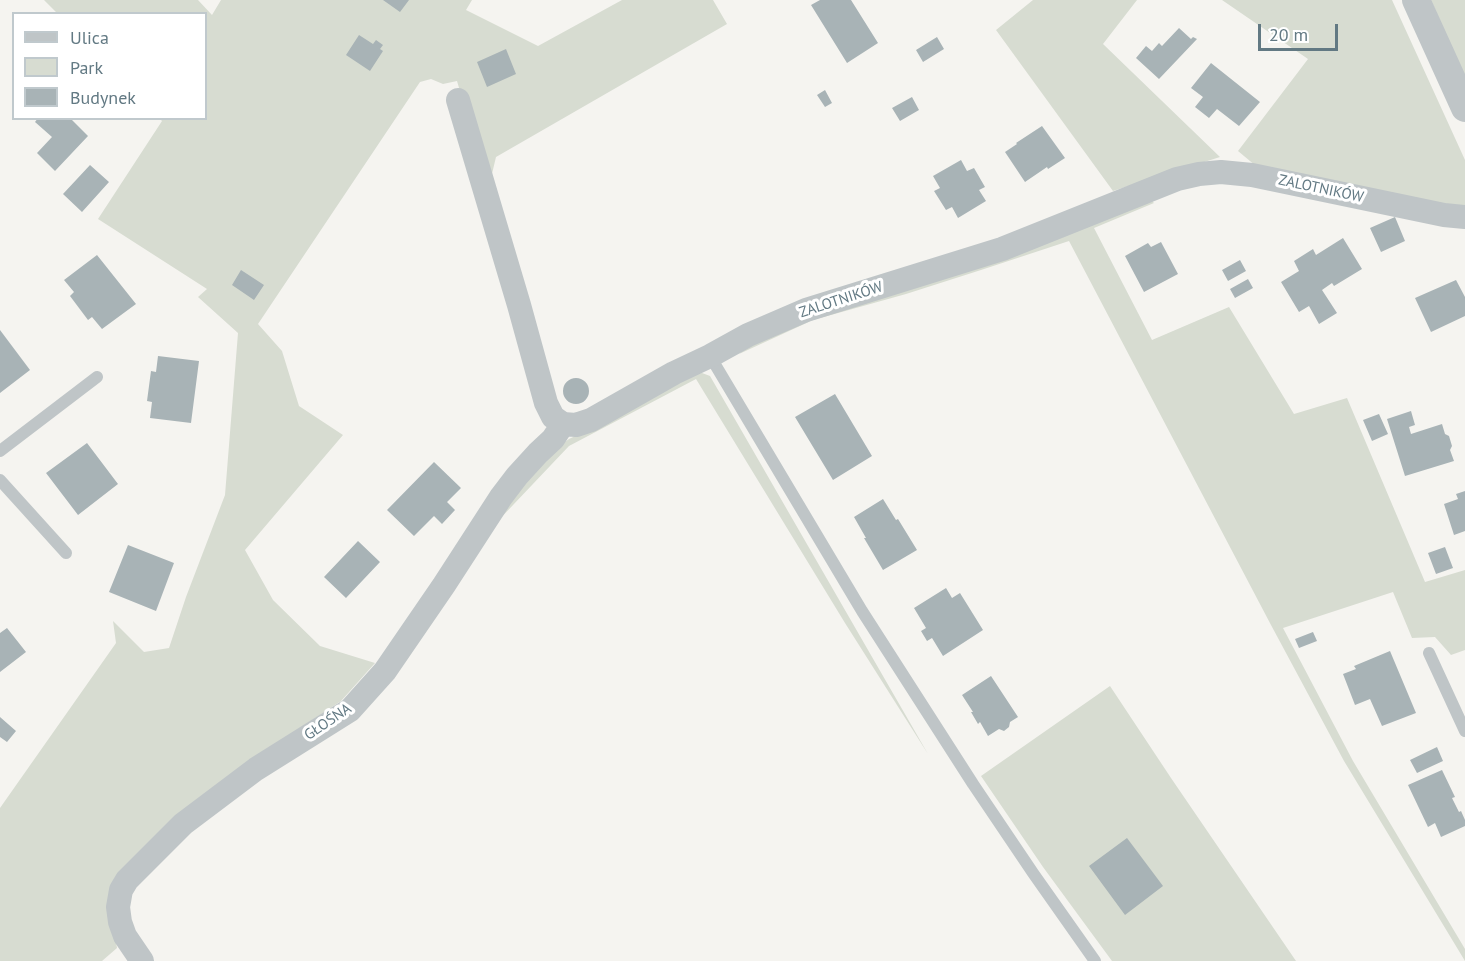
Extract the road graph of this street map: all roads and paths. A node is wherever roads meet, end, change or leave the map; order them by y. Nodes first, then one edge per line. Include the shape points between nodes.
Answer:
1 (1416, 0) edge
2 (458, 100) dead end
3 (1465, 108) edge
4 (1465, 217) edge
5 (710, 356) junction
6 (97, 377) dead end
7 (563, 424) junction
8 (0, 451) edge
9 (0, 480) edge
10 (66, 553) dead end
11 (1429, 653) dead end
12 (1465, 730) edge
13 (142, 961) edge
14 (1095, 961) edge

1 - 3 street
2 - 7 street via 546,403 553,417
4 - 5 street, ZALOTNIKÓW via 1252,175 1199,174 1177,179 1002,249 806,309
5 - 7 street, ZALOTNIKÓW via 591,420
5 - 14 lane via 862,611 973,784
6 - 8 lane
7 - 13 street, GŁOŚNA via 501,497 385,671 350,710 256,769 201,810 127,880 118,907 120,922
9 - 10 lane
11 - 12 lane

